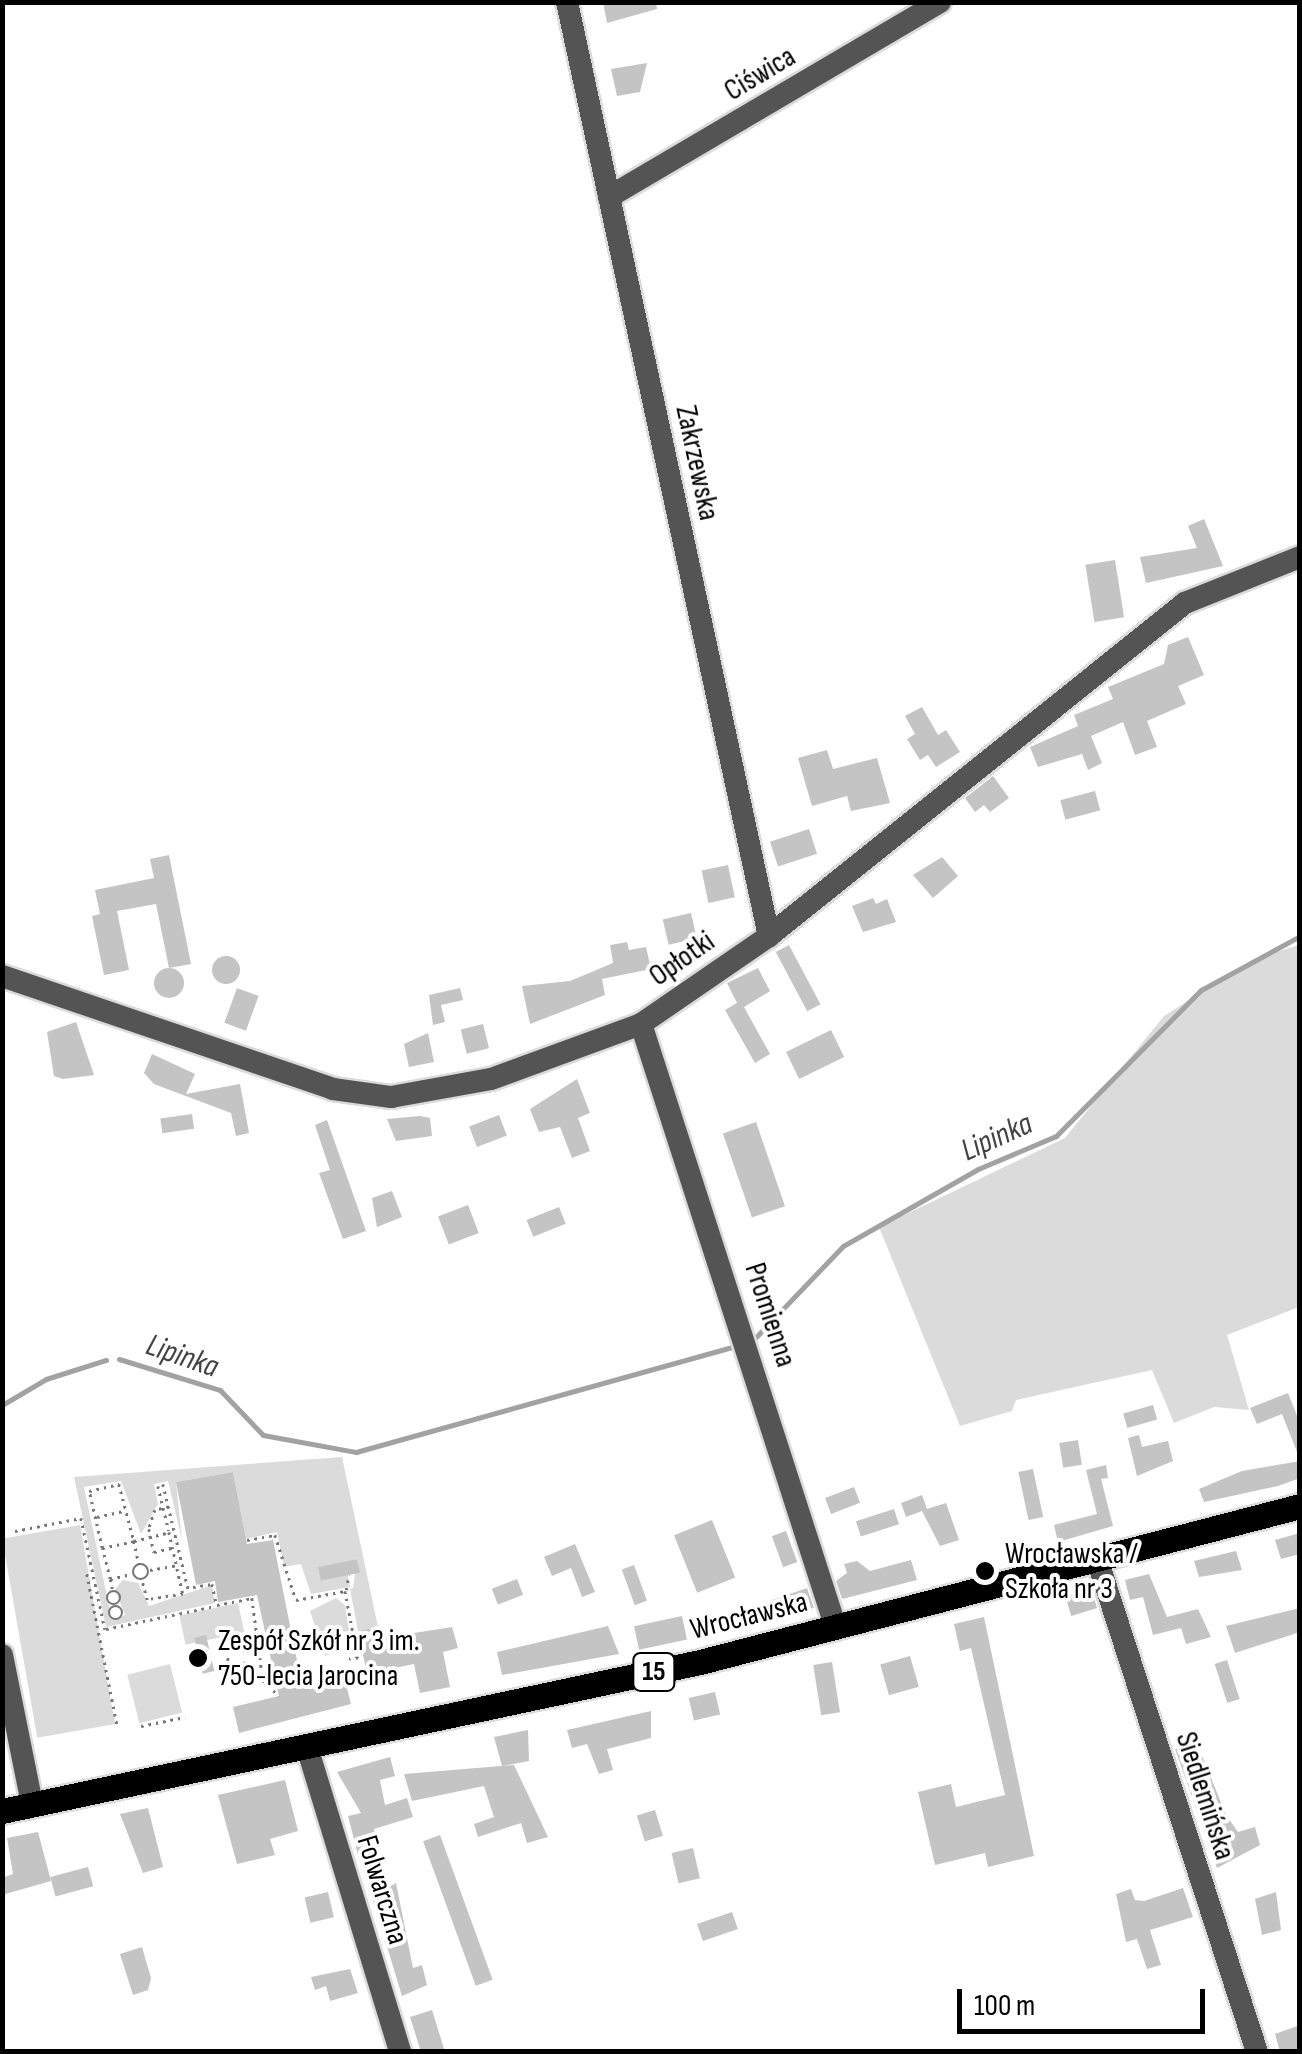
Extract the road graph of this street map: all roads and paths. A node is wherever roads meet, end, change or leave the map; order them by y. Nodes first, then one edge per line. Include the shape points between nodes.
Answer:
1 (566, 2) edge
2 (940, 2) edge
3 (610, 198) junction
4 (1300, 557) edge
5 (769, 936) junction
6 (2, 976) edge
7 (641, 1024) junction
8 (164, 1484) dead end
9 (158, 1486) dead end
10 (169, 1506) junction
11 (1300, 1506) edge
12 (126, 1510) junction
13 (95, 1517) junction
14 (15, 1532) dead end
15 (169, 1532) junction
16 (247, 1540) dead end
17 (134, 1541) junction
18 (178, 1547) junction
19 (102, 1548) junction
20 (1097, 1559) junction
21 (138, 1564) junction
22 (176, 1565) junction
23 (149, 1571) junction
24 (86, 1574) dead end
25 (132, 1574) junction
26 (349, 1575) dead end
27 (110, 1578) junction
28 (142, 1581) junction
29 (193, 1587) dead end
30 (344, 1591) junction
31 (113, 1592) junction
32 (189, 1592) dead end
33 (216, 1605) junction
34 (836, 1628) junction
35 (104, 1629) junction
36 (98, 1630) junction
37 (224, 1636) dead end
38 (2, 1655) edge
39 (349, 1659) dead end
40 (309, 1667) dead end
41 (243, 1670) dead end
42 (246, 1684) dead end
43 (234, 1686) dead end
44 (302, 1686) dead end
45 (279, 1696) dead end
46 (186, 1716) dead end
47 (117, 1724) dead end
48 (141, 1726) dead end
49 (306, 1747) junction
50 (32, 1804) junction
51 (2, 1810) edge
52 (400, 2052) edge
53 (1257, 2052) edge

1 - 3 street, Zakrzewska
2 - 3 street, Ciświca
3 - 5 street, Zakrzewska
4 - 5 street, Opłotki via 1185,603
5 - 7 street, Opłotki
6 - 7 street, Opłotki via 228,1057 390,1097 491,1079
7 - 34 street, Promienna
8 - 10 path
9 - 15 path
10 - 18 path
10 - 18 path via 156,1510 149,1529 154,1552
11 - 20 main road, Wrocławska / 15
12 - 13 path
12 - 13 path via 119,1484 89,1491
12 - 17 path
13 - 19 path
14 - 35 path via 81,1518
15 - 17 path
15 - 22 path
16 - 30 path via 275,1535 296,1600
17 - 19 path
17 - 21 path
18 - 32 path
19 - 27 path
20 - 34 main road, Wrocławska / 15
20 - 53 street, Siedlemińska
21 - 23 path
21 - 25 path
22 - 23 path
22 - 28 path via 183,1594 147,1600
23 - 28 path
24 - 36 path
25 - 27 path
25 - 28 path
26 - 30 path via 352,1588
27 - 31 path
29 - 33 path via 212,1584
30 - 39 path via 358,1658
31 - 31 path via 115,1606 107,1597
33 - 35 path
33 - 45 path via 252,1598 263,1680
34 - 49 main road, Wrocławska / 15
35 - 36 path
36 - 47 path
37 - 43 path
38 - 50 street
40 - 44 path
41 - 42 path
46 - 48 path
49 - 50 main road, Wrocławska / 15
49 - 52 street, Folwarczna
50 - 51 main road, Wrocławska / 15

